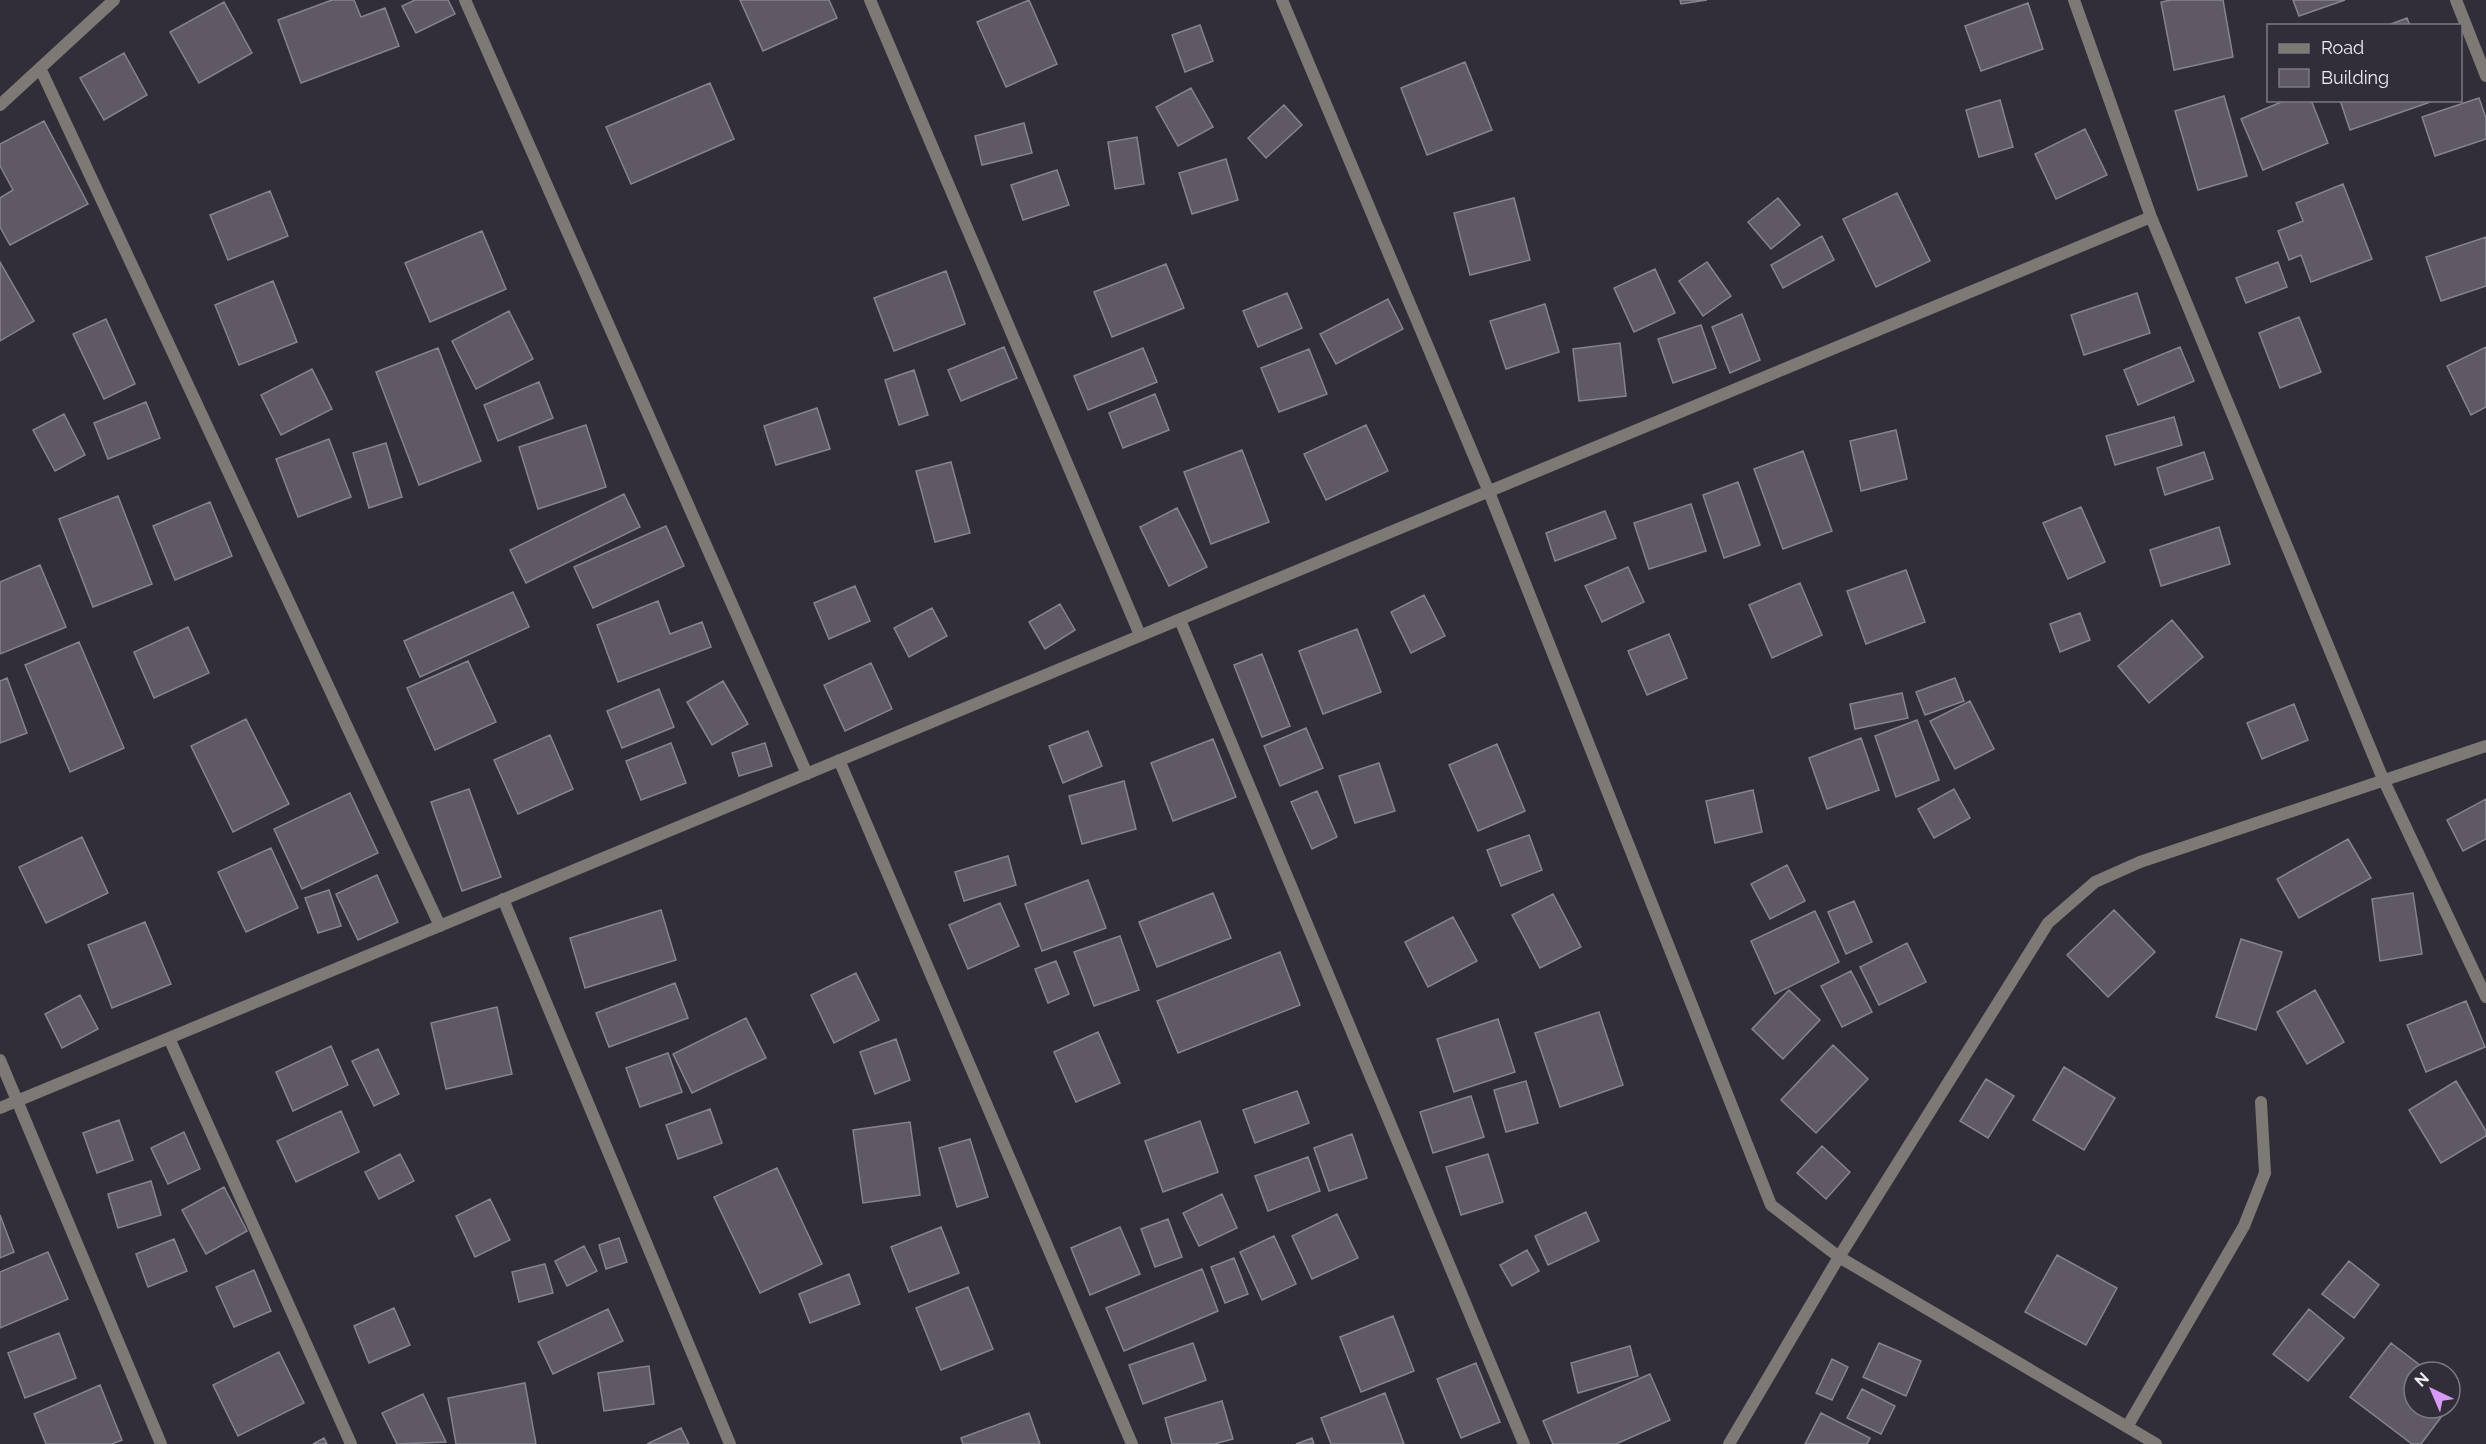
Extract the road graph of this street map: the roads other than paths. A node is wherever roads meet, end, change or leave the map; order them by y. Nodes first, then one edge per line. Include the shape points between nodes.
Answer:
1 (114, 0) edge
2 (465, 0) edge
3 (870, 0) edge
4 (1282, 0) edge
5 (2074, 0) edge
6 (2456, 0) edge
7 (41, 69) junction
8 (2486, 76) edge
9 (0, 105) edge
10 (2151, 217) junction
11 (1489, 492) junction
12 (1180, 620) junction
13 (1140, 635) junction
14 (2486, 746) edge
15 (838, 760) junction
16 (807, 774) junction
17 (2383, 779) junction
18 (504, 899) junction
19 (440, 926) junction
20 (2486, 997) edge
21 (169, 1038) junction
22 (0, 1060) edge
23 (17, 1101) junction
24 (2261, 1102) dead end
25 (0, 1108) edge
26 (1839, 1257) junction
27 (2127, 1427) junction
28 (161, 1444) edge
29 (351, 1444) edge
30 (730, 1444) edge
31 (1132, 1444) edge
32 (1524, 1444) edge
33 (1729, 1444) edge
34 (2156, 1444) edge

1 - 7 street
2 - 16 street
3 - 13 street
4 - 11 street
5 - 10 street
6 - 8 street
7 - 9 street
7 - 19 street
10 - 11 street
10 - 17 street
11 - 12 street
11 - 26 street via 1772,1205
12 - 13 street
12 - 32 street
13 - 15 street
14 - 17 street
15 - 16 street
15 - 31 street
16 - 18 street
17 - 20 street
17 - 26 street via 2140,862 2095,882 2071,902 2048,923
18 - 19 street
18 - 30 street
19 - 21 street
21 - 23 street
21 - 29 street
22 - 23 street
23 - 25 street
23 - 28 street
24 - 27 street via 2265,1173 2244,1226
26 - 27 street
26 - 33 street
27 - 34 street

